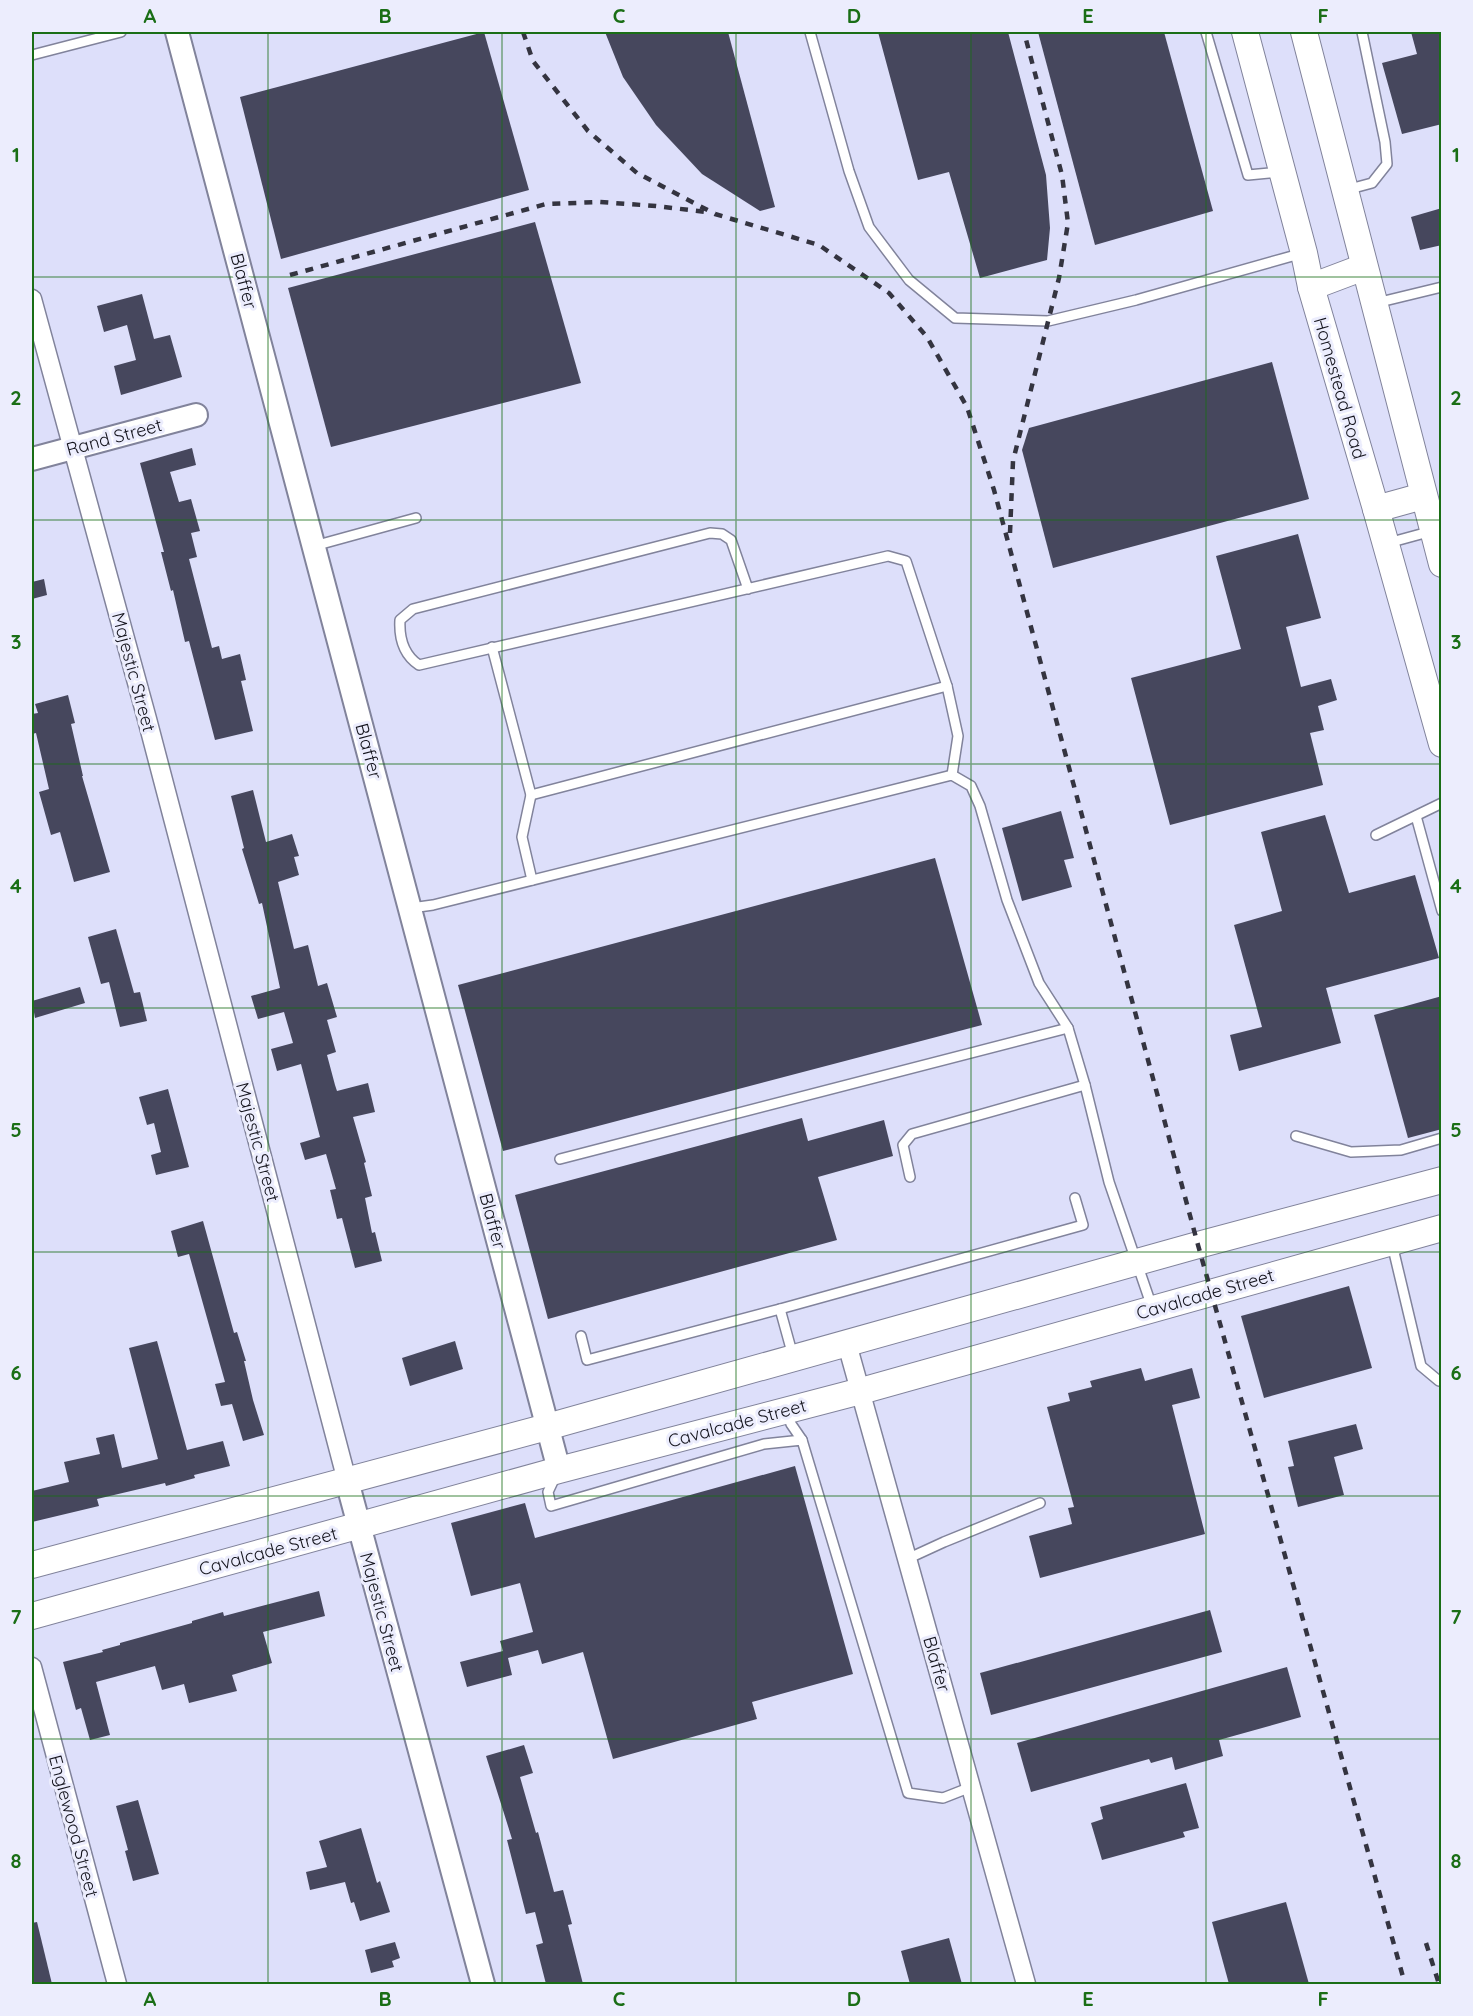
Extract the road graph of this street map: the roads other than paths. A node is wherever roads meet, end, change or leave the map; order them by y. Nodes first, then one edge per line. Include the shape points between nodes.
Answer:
1 (122, 32) edge
2 (177, 32) edge
3 (810, 32) edge
4 (1206, 32) edge
5 (1245, 32) edge
6 (1305, 32) edge
7 (1362, 32) edge
8 (32, 55) edge
9 (1282, 172) junction
10 (1345, 190) junction
11 (1304, 253) junction
12 (1364, 267) junction
13 (1311, 286) junction
14 (1442, 287) edge
15 (32, 299) edge
16 (1374, 304) junction
17 (196, 415) dead end
18 (72, 448) junction
19 (32, 459) edge
20 (1423, 496) junction
21 (1376, 509) junction
22 (416, 519) dead end
23 (1437, 530) edge
24 (1385, 544) junction
25 (314, 546) junction
26 (1442, 564) edge
27 (748, 589) junction
28 (492, 647) junction
29 (947, 686) junction
30 (1442, 744) edge
31 (952, 775) junction
32 (531, 795) junction
33 (1442, 803) edge
34 (1416, 816) junction
35 (1376, 835) dead end
36 (532, 880) junction
37 (411, 908) junction
38 (1442, 911) edge
39 (1068, 1028) junction
40 (1086, 1085) junction
41 (1296, 1136) dead end
42 (1442, 1138) edge
43 (560, 1159) dead end
44 (910, 1177) dead end
45 (1442, 1180) edge
46 (1076, 1198) dead end
47 (1442, 1228) edge
48 (1392, 1242) junction
49 (1137, 1262) junction
50 (780, 1309) junction
51 (1152, 1309) junction
52 (581, 1336) dead end
53 (847, 1344) junction
54 (794, 1359) junction
55 (1442, 1380) edge
56 (861, 1391) junction
57 (786, 1410) junction
58 (547, 1427) junction
59 (802, 1440) junction
60 (559, 1470) junction
61 (347, 1480) junction
62 (1040, 1503) dead end
63 (359, 1527) junction
64 (907, 1559) junction
65 (32, 1565) edge
66 (32, 1616) edge
67 (32, 1667) edge
68 (971, 1787) junction
69 (117, 1984) edge
70 (483, 1984) edge
71 (1026, 1984) edge

1 - 8 lane
2 - 25 street, Blaffer
3 - 11 lane via 869,227 909,280 955,318 1048,321
4 - 9 lane via 1248,175
5 - 9 main road, Homestead Road
6 - 10 main road
7 - 10 lane via 1387,164 1372,183
9 - 11 main road, Homestead Road
10 - 12 main road
11 - 13 main road, Homestead Road
12 - 13 main road
12 - 16 main road
13 - 21 main road, Homestead Road
14 - 16 lane
15 - 18 street, Majestic Street
16 - 20 main road
17 - 18 street, Rand Street
18 - 19 street, Rand Street
18 - 61 street, Majestic Street
20 - 21 main road
20 - 23 main road
21 - 24 main road, Homestead Road
22 - 25 lane
23 - 24 lane
23 - 26 main road
24 - 30 main road, Homestead Road
25 - 37 street, Blaffer
27 - 28 lane
27 - 28 lane via 731,540 710,533 413,609 400,620 399,634 409,658 419,665
27 - 29 lane via 888,556 906,561
28 - 32 lane
29 - 31 lane via 958,736
29 - 32 lane
31 - 36 lane
31 - 39 lane via 971,786 1007,900 1039,983
32 - 36 lane via 522,837
33 - 34 lane
34 - 35 lane
34 - 38 lane
36 - 37 lane
37 - 58 street, Blaffer
39 - 40 lane
39 - 43 lane
40 - 44 lane via 912,1134 903,1145
40 - 49 lane via 1109,1182
41 - 42 lane via 1351,1152 1401,1150
45 - 49 main road
46 - 50 lane via 1083,1225
47 - 48 main road, Cavalcade Street
48 - 51 main road, Cavalcade Street
48 - 55 lane via 1421,1366
49 - 51 lane
49 - 53 main road
50 - 52 lane via 587,1360
50 - 54 lane
51 - 56 main road, Cavalcade Street
53 - 54 main road
53 - 56 street, Blaffer
54 - 58 main road
56 - 57 main road, Cavalcade Street
56 - 64 street, Blaffer
57 - 59 lane
57 - 60 main road, Cavalcade Street
58 - 60 street, Blaffer
58 - 61 main road
59 - 60 lane via 764,1444 551,1506 548,1492
59 - 68 lane via 909,1793 943,1798
60 - 63 main road, Cavalcade Street
61 - 63 street, Majestic Street
61 - 65 main road
62 - 64 lane
63 - 66 main road, Cavalcade Street
63 - 70 street, Majestic Street
64 - 68 street, Blaffer
67 - 69 street, Englewood Street
68 - 71 street, Blaffer

